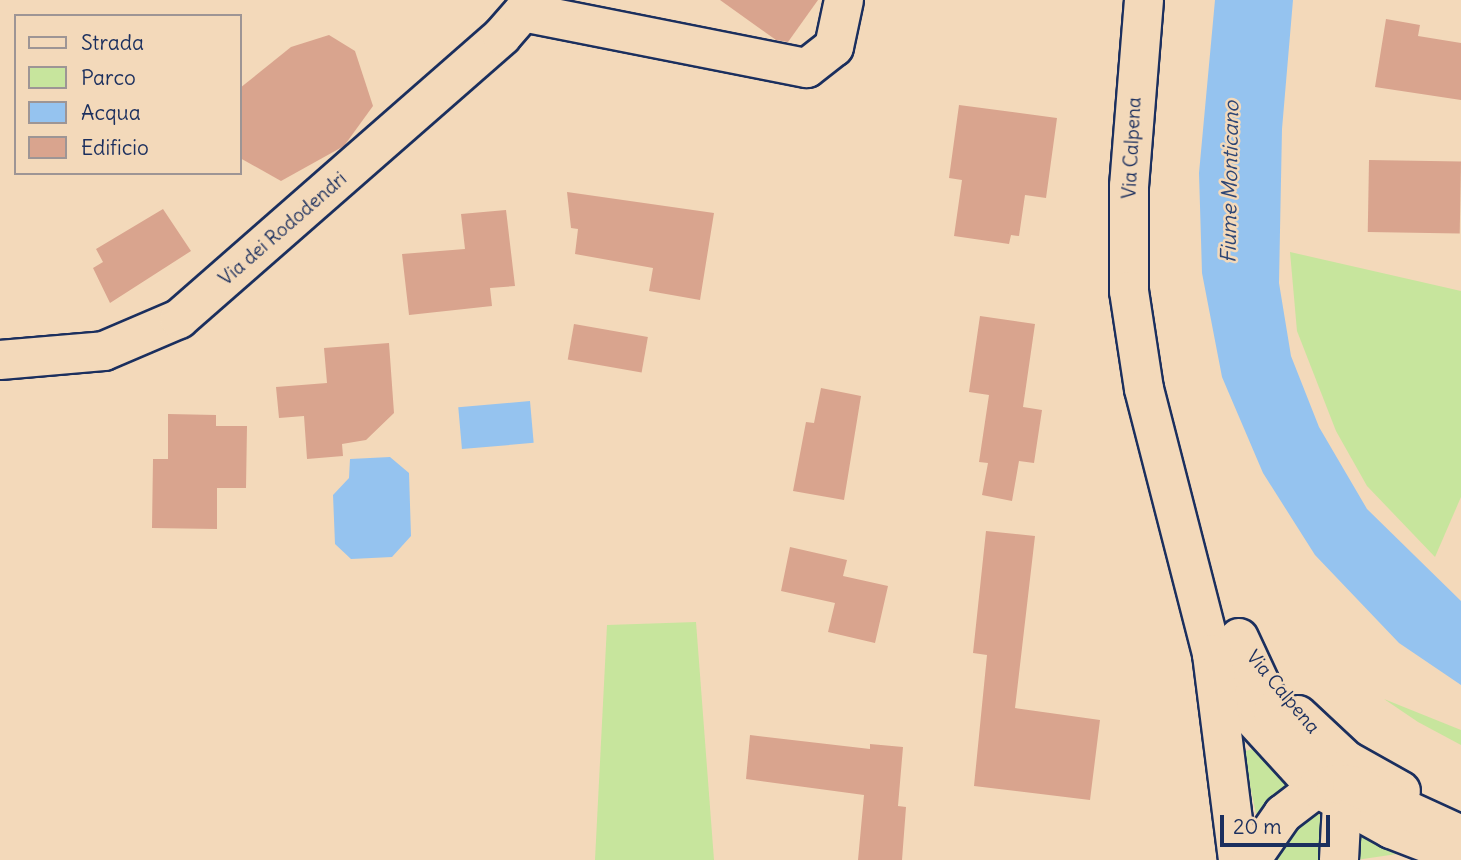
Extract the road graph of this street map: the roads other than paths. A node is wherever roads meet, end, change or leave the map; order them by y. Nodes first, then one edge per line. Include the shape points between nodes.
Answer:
1 (844, 0) edge
2 (1144, 0) edge
3 (524, 6) edge
4 (0, 360) edge
5 (1226, 646) junction
6 (1332, 792) junction
7 (1461, 816) edge
8 (1461, 835) edge
9 (1461, 856) edge
10 (1238, 860) edge
11 (1251, 860) edge
12 (1339, 860) edge

1 - 3 street, Via dei Rododendri via 834,47 807,68
2 - 5 street, Via Calpena via 1129,187 1129,291 1161,461
3 - 4 street, Via dei Rododendri via 492,45 180,319 104,351
5 - 6 street
5 - 7 street, Via Calpena via 1346,760
5 - 10 street
6 - 8 street via 1352,785
6 - 9 street
6 - 11 street via 1283,814
6 - 12 street

